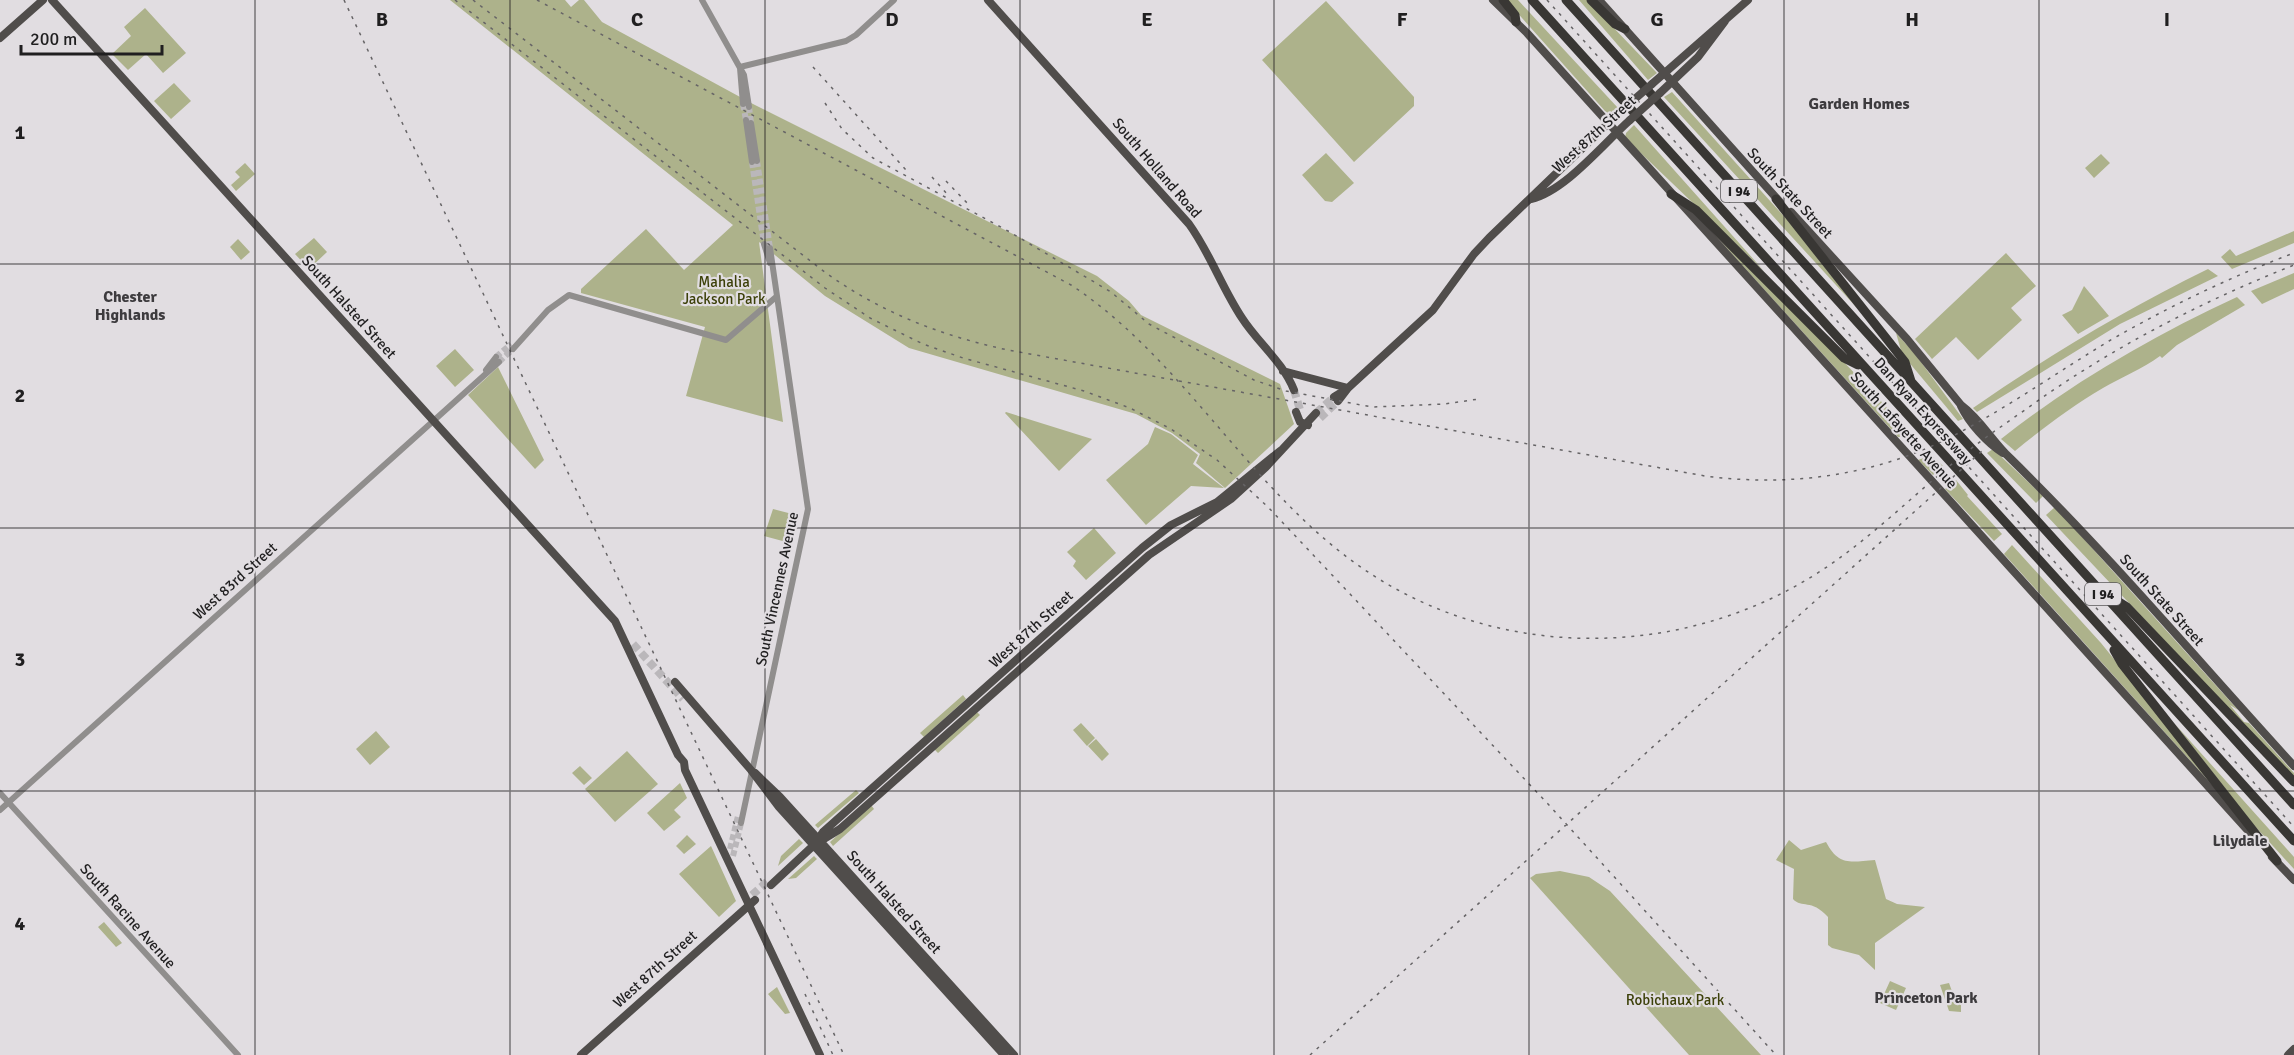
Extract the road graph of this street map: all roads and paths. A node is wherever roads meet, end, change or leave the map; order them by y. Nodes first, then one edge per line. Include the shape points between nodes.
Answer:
1 (43, 0) edge
2 (52, 0) edge
3 (702, 0) edge
4 (894, 0) edge
5 (988, 0) edge
6 (1493, 0) edge
7 (1503, 0) edge
8 (1532, 0) edge
9 (1566, 0) edge
10 (1591, 0) edge
11 (1599, 0) edge
12 (1748, 0) edge
13 (1726, 20) junction
14 (1516, 22) junction
15 (1625, 29) junction
16 (0, 39) edge
17 (740, 67) junction
18 (1664, 73) junction
19 (1671, 82) junction
20 (746, 106) tunnel mouth
21 (748, 122) tunnel mouth
22 (1608, 124) junction
23 (1616, 133) junction
24 (754, 161) tunnel mouth
25 (1671, 194) junction
26 (1776, 199) junction
27 (1531, 200) junction
28 (767, 246) tunnel mouth
29 (776, 297) junction
30 (512, 347) tunnel mouth
31 (497, 359) tunnel mouth
32 (1866, 369) junction
33 (1283, 371) junction
34 (1911, 383) junction
35 (1348, 388) junction
36 (1291, 390) tunnel mouth
37 (1336, 399) tunnel mouth
38 (1299, 412) tunnel mouth
39 (1318, 416) tunnel mouth
40 (432, 419) junction
41 (1308, 425) junction
42 (2099, 590) junction
43 (2107, 638) junction
44 (675, 682) dead end
45 (2294, 766) edge
46 (751, 770) junction
47 (2294, 782) edge
48 (0, 793) edge
49 (9, 802) junction
50 (2294, 805) edge
51 (0, 810) edge
52 (740, 819) tunnel mouth
53 (2294, 841) edge
54 (818, 842) junction
55 (730, 849) tunnel mouth
56 (731, 859) junction
57 (2277, 861) junction
58 (2294, 880) edge
59 (770, 883) tunnel mouth
60 (752, 900) junction
61 (2294, 1050) edge
62 (238, 1055) edge
63 (581, 1055) edge
64 (819, 1055) edge
65 (1004, 1055) edge
66 (1014, 1055) edge
67 (2288, 1055) edge

1 - 16 main road
2 - 40 main road, South Halsted Street
3 - 17 street
4 - 17 street via 846,41
5 - 33 main road, South Holland Road via 1182,216 1203,246 1241,318
6 - 14 main road, South Lafayette Avenue
7 - 14 highway
8 - 32 highway, Dan Ryan Expressway / I 94
9 - 34 highway, Dan Ryan Expressway / I 94
10 - 15 highway
11 - 15 main road, South State Street
12 - 13 main road
13 - 18 main road, West 87th Street
13 - 19 main road, West 87th Street via 1698,57
14 - 22 main road, South Lafayette Avenue
15 - 18 main road, South State Street
17 - 20 street
18 - 19 main road, South State Street
18 - 22 main road, West 87th Street, bridge
19 - 23 main road, West 87th Street, bridge
19 - 26 main road, South State Street
21 - 24 street
22 - 23 main road, South Lafayette Avenue
22 - 27 main road, West 87th Street
23 - 25 main road, South Lafayette Avenue
23 - 27 main road, West 87th Street via 1565,180 1544,196
25 - 32 highway via 1696,210 1844,358
25 - 57 main road, South Lafayette Avenue
26 - 34 highway via 1905,362
26 - 45 main road, South State Street via 1907,339 1995,448 2048,494
27 - 35 main road, West 87th Street via 1474,254 1433,310
28 - 29 street, South Vincennes Avenue
29 - 30 street via 726,340 569,295 548,310
29 - 46 street, South Vincennes Avenue via 808,509
31 - 40 street, West 83rd Street
32 - 43 highway, Dan Ryan Expressway / I 94
33 - 35 main road
33 - 36 main road, South Holland Road
34 - 42 highway, Dan Ryan Expressway / I 94
35 - 37 main road, West 87th Street
38 - 41 main road
39 - 41 main road, West 87th Street
40 - 49 street, West 83rd Street
40 - 56 main road, South Halsted Street via 628,639 685,770
41 - 54 main road, West 87th Street via 1217,502 1171,525 1150,541 838,818
42 - 47 highway via 2127,607
42 - 50 highway, Dan Ryan Expressway / I 94
43 - 53 highway, Dan Ryan Expressway / I 94
43 - 57 highway via 2122,664
44 - 46 main road, South Halsted Street via 686,701
46 - 52 street, South Vincennes Avenue
46 - 54 main road, South Halsted Street
48 - 49 street, South Racine Avenue
49 - 51 street, West 83rd Street
49 - 62 street, South Racine Avenue
54 - 59 main road, West 87th Street
54 - 65 main road, South Halsted Street
54 - 66 main road, South Halsted Street
55 - 56 street
56 - 60 main road, South Halsted Street
57 - 58 main road, South Lafayette Avenue
60 - 63 main road, West 87th Street
60 - 64 main road
61 - 67 main road

